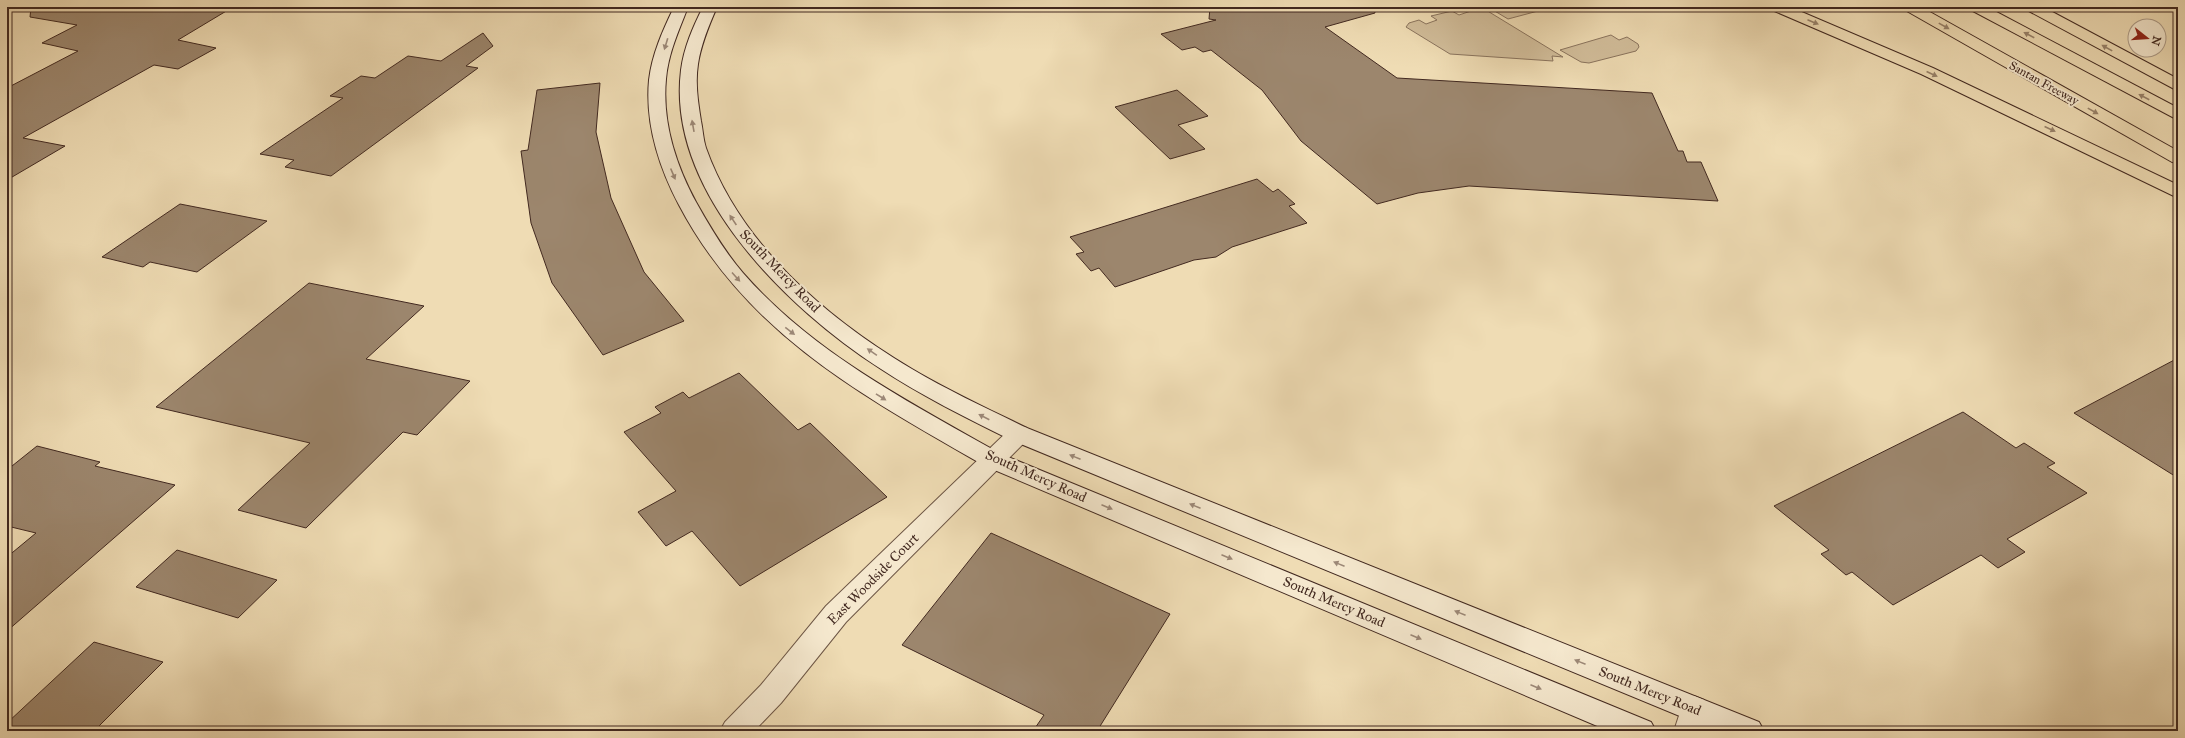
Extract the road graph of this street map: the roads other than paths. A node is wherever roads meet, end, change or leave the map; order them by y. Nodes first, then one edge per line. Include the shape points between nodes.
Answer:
1 (681, 7) edge
2 (710, 7) edge
3 (1777, 7) edge
4 (1910, 7) edge
5 (1976, 7) edge
6 (2032, 7) edge
7 (2178, 86) edge
8 (2178, 115) edge
9 (2178, 158) edge
10 (2178, 192) edge
11 (1019, 434) junction
12 (993, 460) junction
13 (1692, 720) edge
14 (735, 731) edge
15 (1641, 731) edge
16 (1748, 731) edge

1 -> 12 main road, South Mercy Road via 660,66 660,127 671,170 704,236 725,265 785,328 858,382
11 -> 2 main road, South Mercy Road via 929,388 843,332 817,311 741,233 706,171 697,146 690,107 690,62 698,33
3 -> 10 highway via 1927,71
4 -> 9 highway, Santan Freeway
8 -> 5 highway
7 -> 6 highway
11 - 12 main road, East Woodside Court
13 -> 11 main road, South Mercy Road
12 - 14 main road, East Woodside Court via 836,614 771,694
12 -> 15 main road, South Mercy Road
13 - 16 main road, South Mercy Road

